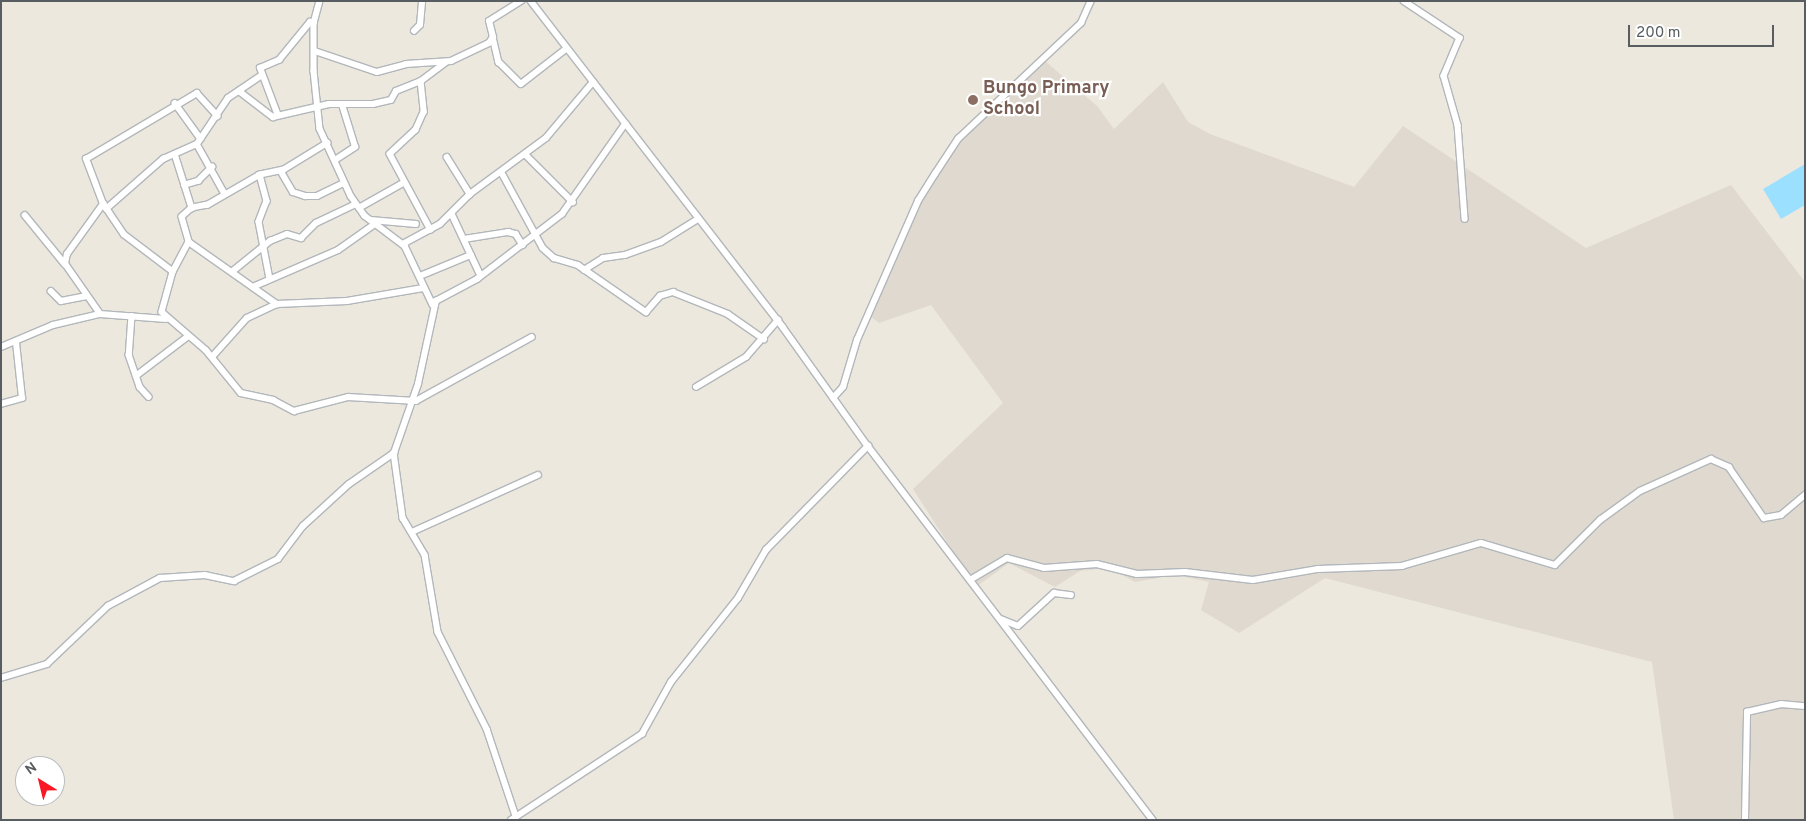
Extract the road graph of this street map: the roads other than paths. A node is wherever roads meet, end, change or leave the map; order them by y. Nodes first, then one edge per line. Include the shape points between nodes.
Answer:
1 (320, 1) edge
2 (422, 1) edge
3 (521, 1) edge
4 (531, 1) edge
5 (1091, 1) edge
6 (1404, 1) edge
7 (314, 23) junction
8 (414, 31) dead end
9 (492, 37) junction
10 (566, 50) junction
11 (314, 51) junction
12 (448, 62) junction
13 (261, 76) junction
14 (421, 81) junction
15 (593, 82) junction
16 (239, 91) junction
17 (176, 103) junction
18 (342, 105) junction
19 (319, 106) junction
20 (218, 116) junction
21 (278, 116) junction
22 (625, 124) junction
23 (199, 141) junction
24 (328, 143) junction
25 (175, 154) junction
26 (525, 154) junction
27 (447, 157) dead end
28 (335, 160) junction
29 (212, 167) junction
30 (281, 171) junction
31 (502, 173) junction
32 (260, 176) junction
33 (344, 183) junction
34 (403, 183) junction
35 (184, 184) junction
36 (225, 194) junction
37 (470, 194) junction
38 (573, 202) junction
39 (104, 206) junction
40 (357, 206) junction
41 (192, 208) junction
42 (452, 214) junction
43 (25, 216) dead end
44 (698, 219) junction
45 (1465, 219) dead end
46 (370, 220) junction
47 (375, 224) junction
48 (416, 224) dead end
49 (430, 230) junction
50 (535, 235) junction
51 (464, 240) junction
52 (189, 242) junction
53 (403, 244) junction
54 (263, 245) junction
55 (523, 245) junction
56 (471, 255) junction
57 (65, 264) junction
58 (584, 270) junction
59 (234, 271) junction
60 (173, 272) junction
61 (420, 276) junction
62 (481, 276) junction
63 (270, 280) junction
64 (254, 286) junction
65 (423, 288) junction
66 (51, 291) dead end
67 (86, 296) junction
68 (277, 304) junction
69 (433, 305) junction
70 (100, 314) junction
71 (132, 316) junction
72 (166, 319) junction
73 (778, 320) junction
74 (187, 337) junction
75 (532, 337) dead end
76 (764, 339) junction
77 (16, 343) junction
78 (1, 347) edge
79 (212, 357) junction
80 (136, 376) junction
81 (696, 387) dead end
82 (149, 397) dead end
83 (834, 398) junction
84 (410, 402) junction
85 (1, 404) edge
86 (868, 446) junction
87 (394, 453) junction
88 (538, 475) dead end
89 (1805, 495) edge
90 (412, 532) junction
91 (970, 580) junction
92 (1071, 595) dead end
93 (997, 616) junction
94 (1, 678) edge
95 (1805, 706) edge
96 (514, 818) edge
97 (1153, 820) edge
98 (1745, 820) edge

1 - 7 street
2 - 8 street via 420,26
3 - 9 street via 489,21
4 - 10 street
5 - 83 street via 1076,30 958,139 934,174 918,200 857,340 843,387
6 - 45 street via 1460,38 1444,76 1458,125
7 - 11 street
7 - 13 street via 310,22 279,60 260,68
9 - 10 street via 497,58 521,84
9 - 12 street via 480,48
10 - 15 street
11 - 12 street via 377,72 406,64
11 - 19 street
12 - 14 street
13 - 16 street
13 - 21 street
14 - 18 street via 396,91 389,101
14 - 34 street via 424,112 416,130 390,154
15 - 22 street
15 - 26 street via 555,130
16 - 20 street
16 - 21 street via 264,113
17 - 20 street via 202,94
17 - 23 street
17 - 39 street via 90,154 85,164
18 - 19 street
18 - 28 street via 355,147
19 - 21 street
19 - 24 street via 320,129
20 - 23 street
22 - 38 street
22 - 44 street
23 - 25 street
23 - 29 street
24 - 28 street
24 - 30 street
25 - 35 street
25 - 39 street
26 - 31 street
26 - 38 street
27 - 37 street
28 - 33 street
29 - 35 street via 198,181
29 - 36 street
30 - 32 street
30 - 33 street via 293,192 305,196 317,196
31 - 37 street
31 - 50 street
32 - 36 street
32 - 54 street via 267,201 260,222
33 - 40 street
34 - 40 street
34 - 49 street
35 - 41 street
36 - 41 street
37 - 42 street
38 - 50 street
39 - 57 street via 67,254
39 - 60 street via 129,240
40 - 46 street
40 - 54 street via 313,225 301,238 285,234
41 - 52 street via 182,220
42 - 49 street
42 - 51 street
43 - 57 street
44 - 58 street via 660,242 625,256 603,258
44 - 73 street
46 - 47 street
46 - 48 street
47 - 53 street
47 - 63 street via 338,250
49 - 53 street
50 - 55 street
50 - 58 street via 549,254
51 - 55 street via 508,232 516,234
51 - 56 street
52 - 59 street
52 - 60 street
53 - 61 street
54 - 59 street
54 - 63 street
55 - 62 street
56 - 61 street
56 - 62 street
57 - 67 street
58 - 76 street via 646,312 664,293 673,292 728,314
59 - 64 street
60 - 72 street via 161,308
61 - 65 street
62 - 69 street
63 - 64 street
64 - 68 street
65 - 68 street via 347,301
65 - 69 street
66 - 67 street via 61,301
67 - 70 street
68 - 79 street via 247,318
69 - 84 street via 418,384
70 - 71 street
70 - 77 street via 53,325
71 - 72 street
71 - 80 street via 129,355
72 - 74 street
73 - 76 street
73 - 83 street
74 - 79 street
74 - 80 street
75 - 84 street via 434,395
76 - 81 street via 734,366
77 - 78 street
77 - 85 street via 22,398
79 - 84 street via 241,393 273,400 286,410 348,397
80 - 82 street
83 - 86 street
84 - 87 street
86 - 91 street
86 - 96 street via 766,550 738,598 671,682 642,734
87 - 90 street via 403,518
87 - 94 street via 349,484 303,526 274,562 234,581 205,575 160,578 108,606 47,664
88 - 90 street
89 - 91 street via 1781,515 1764,518 1729,467 1711,459 1640,491 1600,520 1555,565 1481,543 1402,566 1318,569 1253,580 1185,572 1137,574 1097,564 1044,568 1007,558
90 - 96 street via 425,555 438,632 487,729
91 - 93 street
92 - 93 street via 1054,593 1018,626
93 - 97 street
95 - 98 street via 1781,704 1747,712

